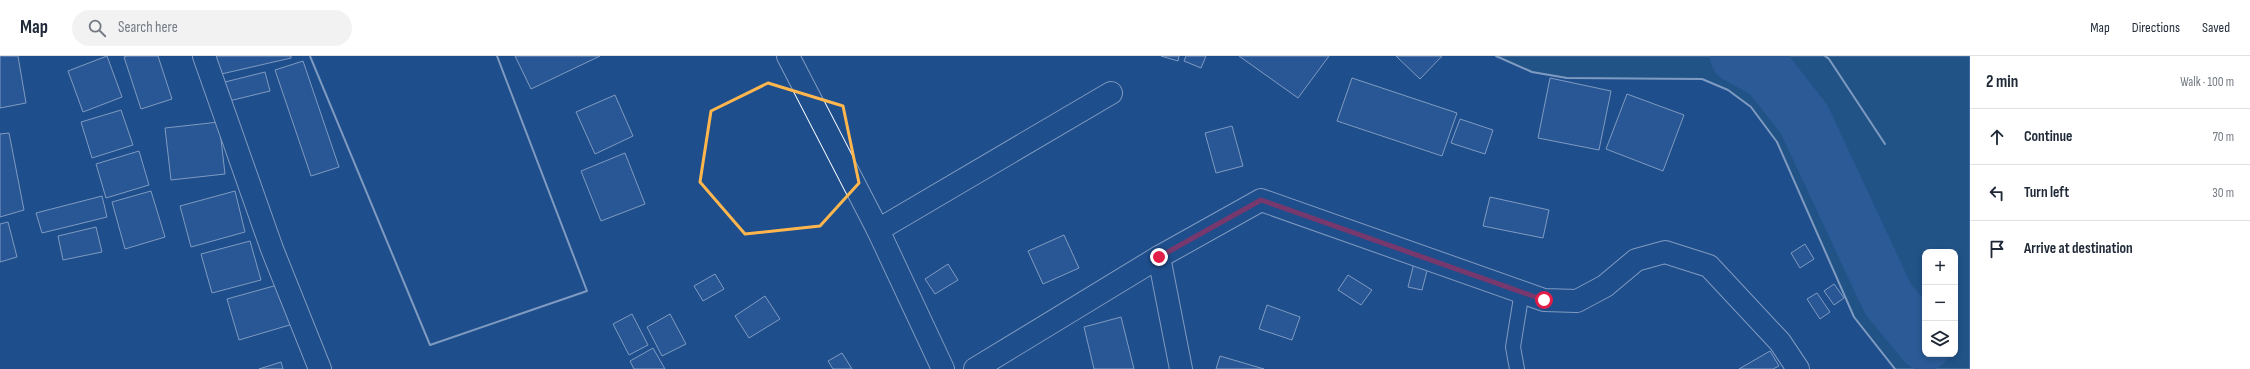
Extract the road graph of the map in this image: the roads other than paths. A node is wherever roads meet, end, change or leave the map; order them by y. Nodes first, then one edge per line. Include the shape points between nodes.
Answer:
1 (204, 56) edge
2 (788, 56) edge
3 (1111, 93) dead end
4 (878, 230) junction
5 (1159, 257) junction
6 (1522, 291) junction
7 (979, 368) edge
8 (320, 369) edge
9 (943, 369) edge
10 (1181, 369) edge
11 (1517, 369) edge
12 (1798, 369) edge

1 - 8 street via 272,249
2 - 4 street
3 - 4 street
4 - 9 street
5 - 6 street via 1261,200
5 - 7 street
5 - 10 street
6 - 11 lane via 1512,348
6 - 12 street via 1544,300 1577,301 1605,286 1636,260 1665,252 1709,266 1780,342

